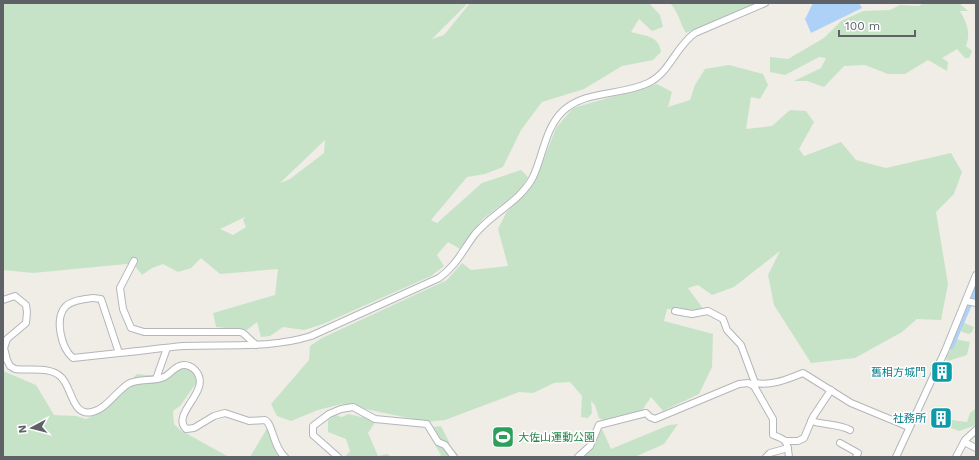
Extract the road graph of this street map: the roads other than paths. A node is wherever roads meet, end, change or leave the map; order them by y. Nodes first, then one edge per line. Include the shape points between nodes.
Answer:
1 (766, 3) edge
2 (134, 261) dead end
3 (976, 275) edge
4 (3, 300) edge
5 (971, 302) edge
6 (675, 311) dead end
7 (256, 345) junction
8 (167, 348) junction
9 (119, 353) junction
10 (156, 379) junction
11 (754, 384) junction
12 (831, 390) junction
13 (811, 421) junction
14 (909, 427) junction
15 (850, 430) dead end
16 (976, 430) edge
17 (786, 440) junction
18 (964, 442) junction
19 (840, 443) dead end
20 (788, 448) junction
21 (976, 448) edge
22 (285, 457) edge
23 (338, 457) edge
24 (454, 457) edge
25 (578, 457) edge
26 (766, 457) edge
27 (789, 457) edge
28 (856, 457) edge
29 (898, 457) edge
30 (956, 457) edge

1 - 7 street via 695,33 685,40 663,72 654,80 586,98 573,103 562,112 545,143 533,177 522,192 475,234 450,270 439,278 311,336 296,341
2 - 7 street via 120,288 123,309 131,328 144,332 243,333
3 - 5 street
4 - 10 street via 15,296 26,305 27,312 26,323 5,341 4,348 10,366 15,369 54,371 65,381 76,406 81,411 94,412 130,384
5 - 14 street
6 - 11 street via 692,314 708,311 723,319 728,330 740,344
7 - 8 street
8 - 9 street
8 - 10 street
9 - 9 street via 101,299 77,301 63,310 61,337 64,347 73,358
10 - 22 street via 166,376 178,366 191,366 197,373 199,386 182,419 186,429 194,428 214,416 225,413 249,421 265,420 270,425 276,447
11 - 12 street via 774,383 803,373
11 - 17 street via 773,419 773,435
11 - 25 street via 739,384 655,419 646,413 599,425 590,446
12 - 13 street
12 - 14 street via 851,403
13 - 15 street
13 - 17 street via 804,438 798,441
14 - 29 street
16 - 18 street
17 - 20 street
18 - 21 street
18 - 30 street
19 - 28 street via 858,453
20 - 26 street via 770,453
20 - 27 street
23 - 24 street via 313,435 313,426 329,414 352,407 375,419 427,424 438,442 445,445

